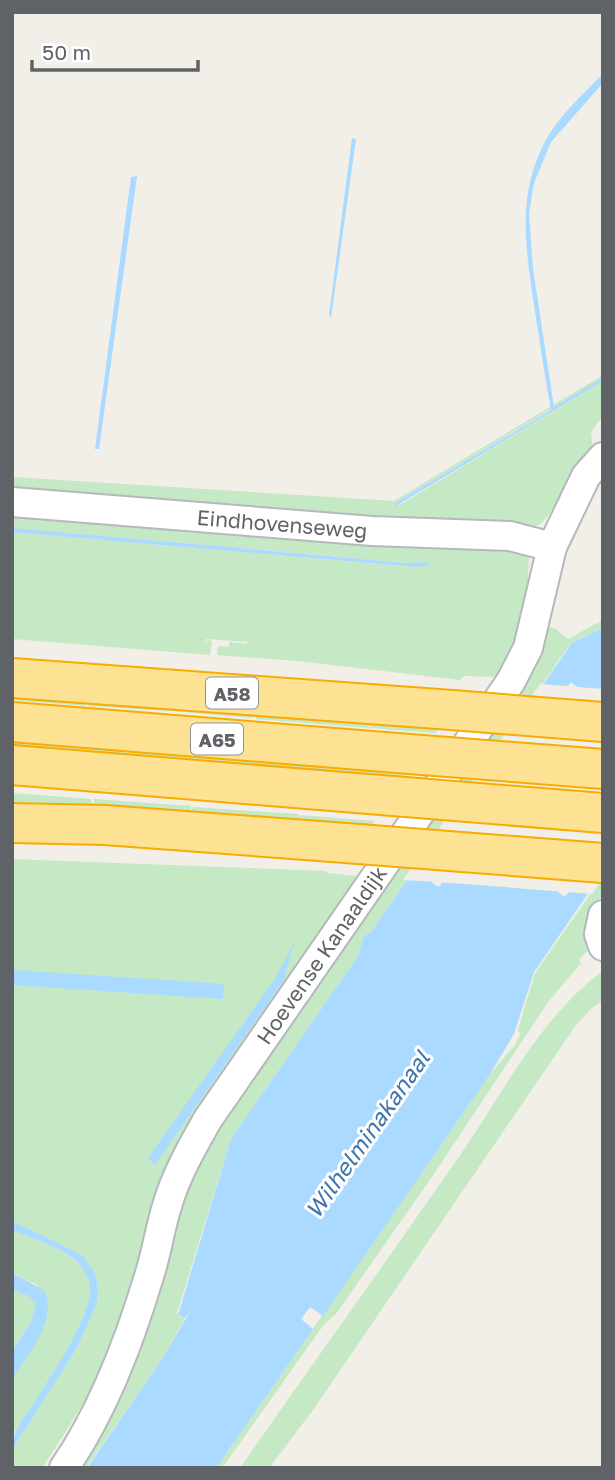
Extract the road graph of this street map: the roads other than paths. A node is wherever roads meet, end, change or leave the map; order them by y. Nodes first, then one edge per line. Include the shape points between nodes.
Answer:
1 (603, 457) edge
2 (12, 502) edge
3 (552, 547) junction
4 (12, 678) edge
5 (12, 722) edge
6 (603, 722) edge
7 (12, 765) edge
8 (603, 769) edge
9 (603, 813) edge
10 (12, 822) edge
11 (603, 863) edge
12 (603, 915) edge
13 (603, 946) edge
14 (64, 1468) edge

1 - 3 street, Hoevense Kanaaldijk via 586,477
2 - 3 street, Eindhovenseweg via 372,531 510,536
3 - 14 street, Hoevense Kanaaldijk via 528,648 511,681 208,1119 187,1156 167,1205 133,1324 92,1423
4 - 6 highway, A58, bridge
5 - 8 highway, A65, bridge
7 - 9 highway, A65, bridge
10 - 11 highway, bridge
12 - 13 street via 599,934

